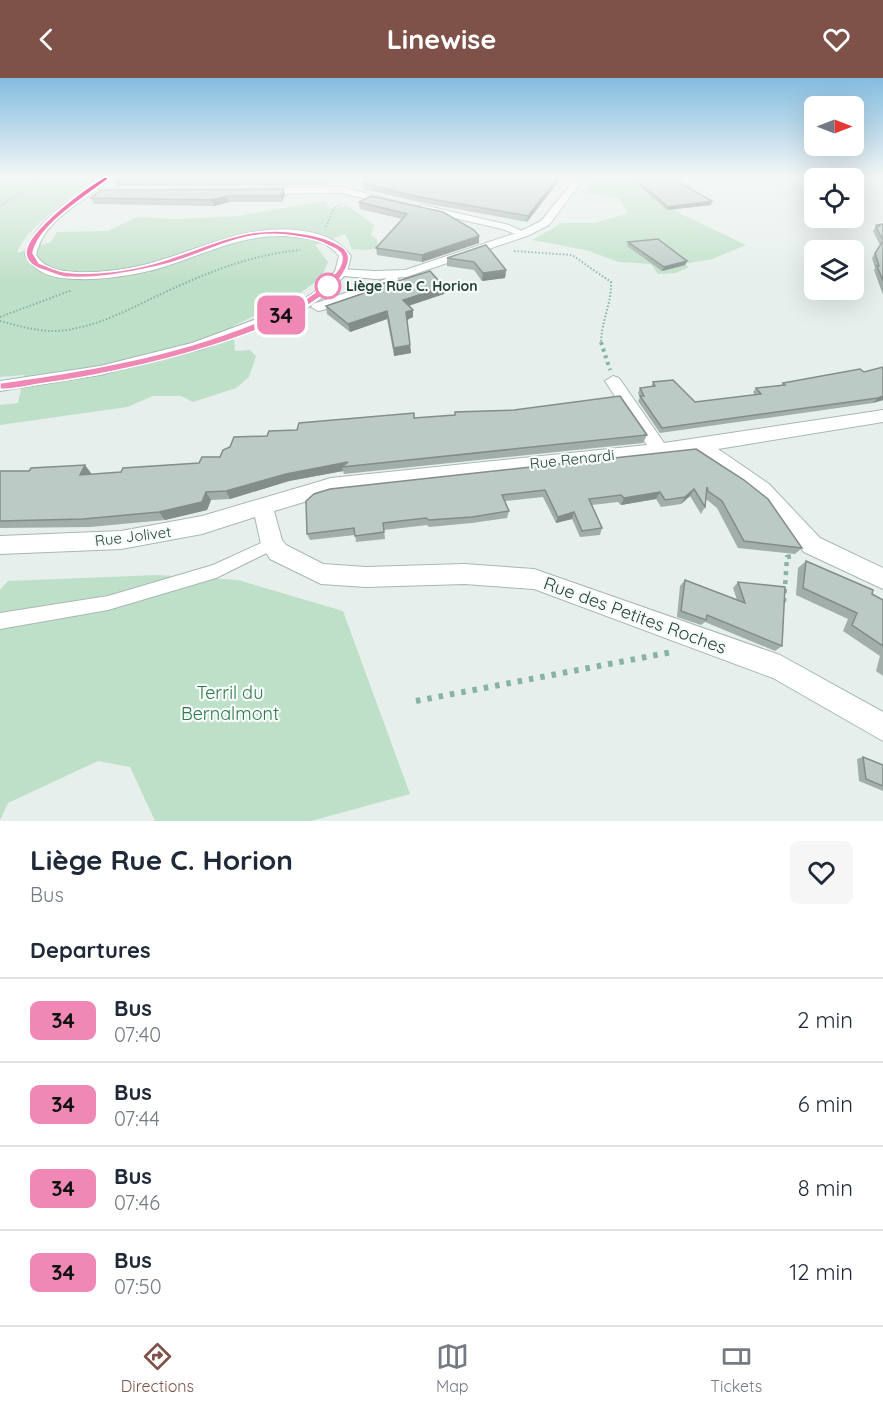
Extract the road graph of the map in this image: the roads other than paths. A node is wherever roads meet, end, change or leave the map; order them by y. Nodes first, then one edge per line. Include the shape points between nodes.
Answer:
1 (60, 213) edge
2 (441, 213) edge
3 (553, 213) edge
4 (523, 234) junction
5 (341, 272) junction
6 (391, 275) junction
7 (318, 307) dead end
8 (613, 381) road end
9 (0, 386) edge
10 (883, 416) edge
11 (700, 446) junction
12 (659, 450) junction
13 (263, 506) junction
14 (272, 544) junction
15 (0, 545) edge
16 (883, 579) edge
17 (0, 621) edge
18 (883, 727) edge

1 - 5 street via 35,239 29,253 36,265 64,274 114,274 153,266 210,244 280,232 320,238 344,253
2 - 4 street
3 - 4 street via 545,223
4 - 6 street
5 - 6 street
5 - 9 street via 300,308 198,347 87,375
6 - 7 street via 393,281
8 - 12 street
10 - 11 street, Rue Renardi
11 - 12 street, Rue Renardi
11 - 16 street via 762,489 806,550
12 - 13 street, Rue Renardi via 331,486
13 - 14 street
13 - 15 street, Rue Jolivet via 202,525 121,540
14 - 17 lane via 216,571 118,600
14 - 18 street, Rue des Petites Roches via 278,552 321,574 464,574 534,579 780,668

